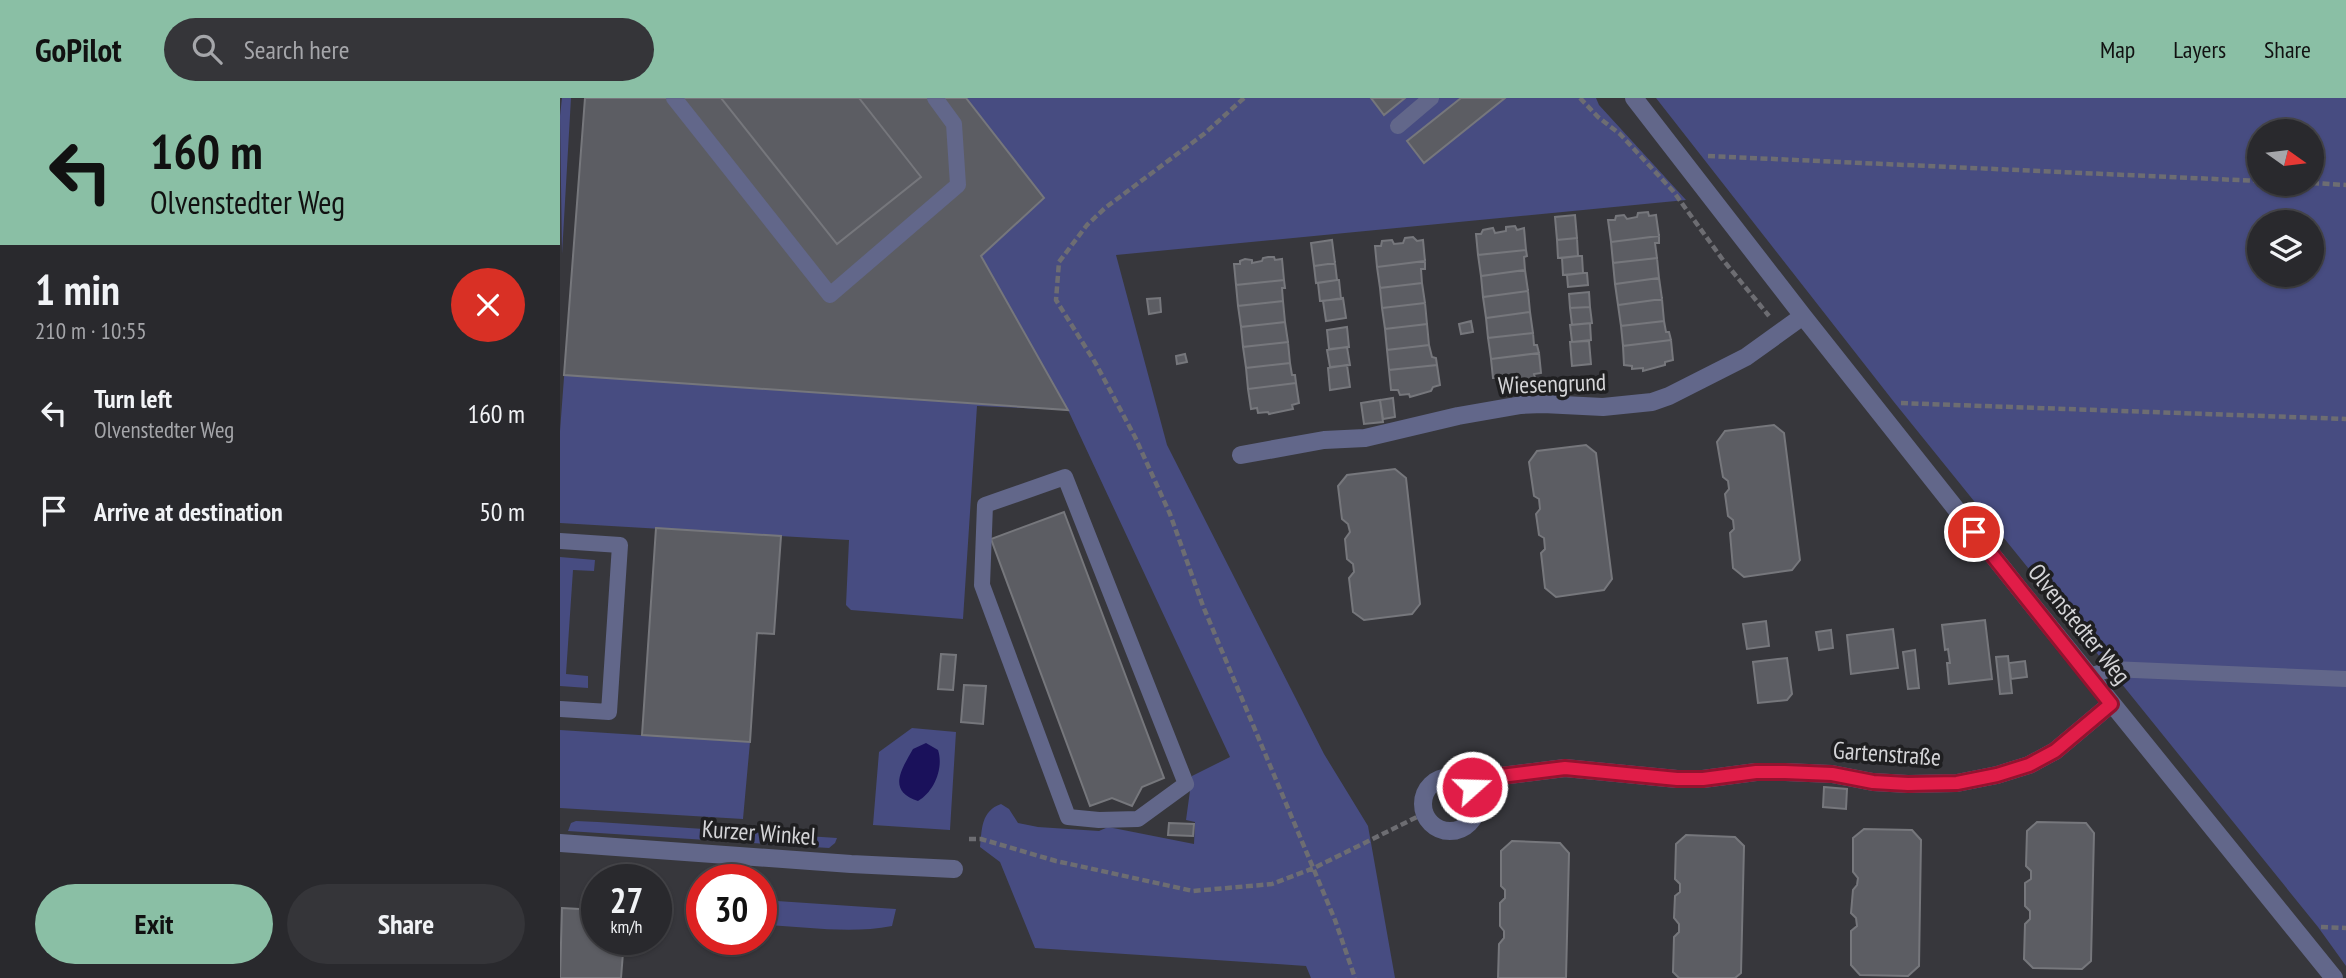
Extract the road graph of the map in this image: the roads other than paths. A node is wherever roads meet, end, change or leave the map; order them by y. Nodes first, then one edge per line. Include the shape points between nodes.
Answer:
1 (674, 98) edge
2 (935, 98) edge
3 (1431, 98) edge
4 (1634, 98) edge
5 (1398, 126) dead end
6 (1802, 316) junction
7 (1241, 455) dead end
8 (560, 541) edge
9 (982, 584) joint
10 (2089, 676) junction
11 (2346, 679) edge
12 (2111, 704) junction
13 (560, 709) edge
14 (1472, 787) junction
15 (560, 843) edge
16 (954, 869) dead end
17 (2334, 978) edge

1 - 2 lane via 830,295 958,185 954,124
3 - 5 lane
4 - 6 street, Olvenstedter Weg
6 - 7 street, Wiesengrund via 1745,357 1652,402 1603,408 1521,405 1365,438 1324,440
6 - 10 street, Olvenstedter Weg
8 - 13 lane via 620,545 609,712
9 - 9 lane via 985,505 1065,477 1186,784 1138,819 1068,817
10 - 11 lane via 2111,669
10 - 12 street, Olvenstedter Weg
12 - 14 street, Gartenstraße via 2055,751 2029,765 1957,783 1873,782 1785,772 1677,779 1565,768 1493,777
12 - 17 street, Olvenstedter Weg
14 - 14 street via 1451,776 1433,782 1423,800 1428,820 1447,831 1462,828 1476,812
15 - 16 street, Kurzer Winkel

